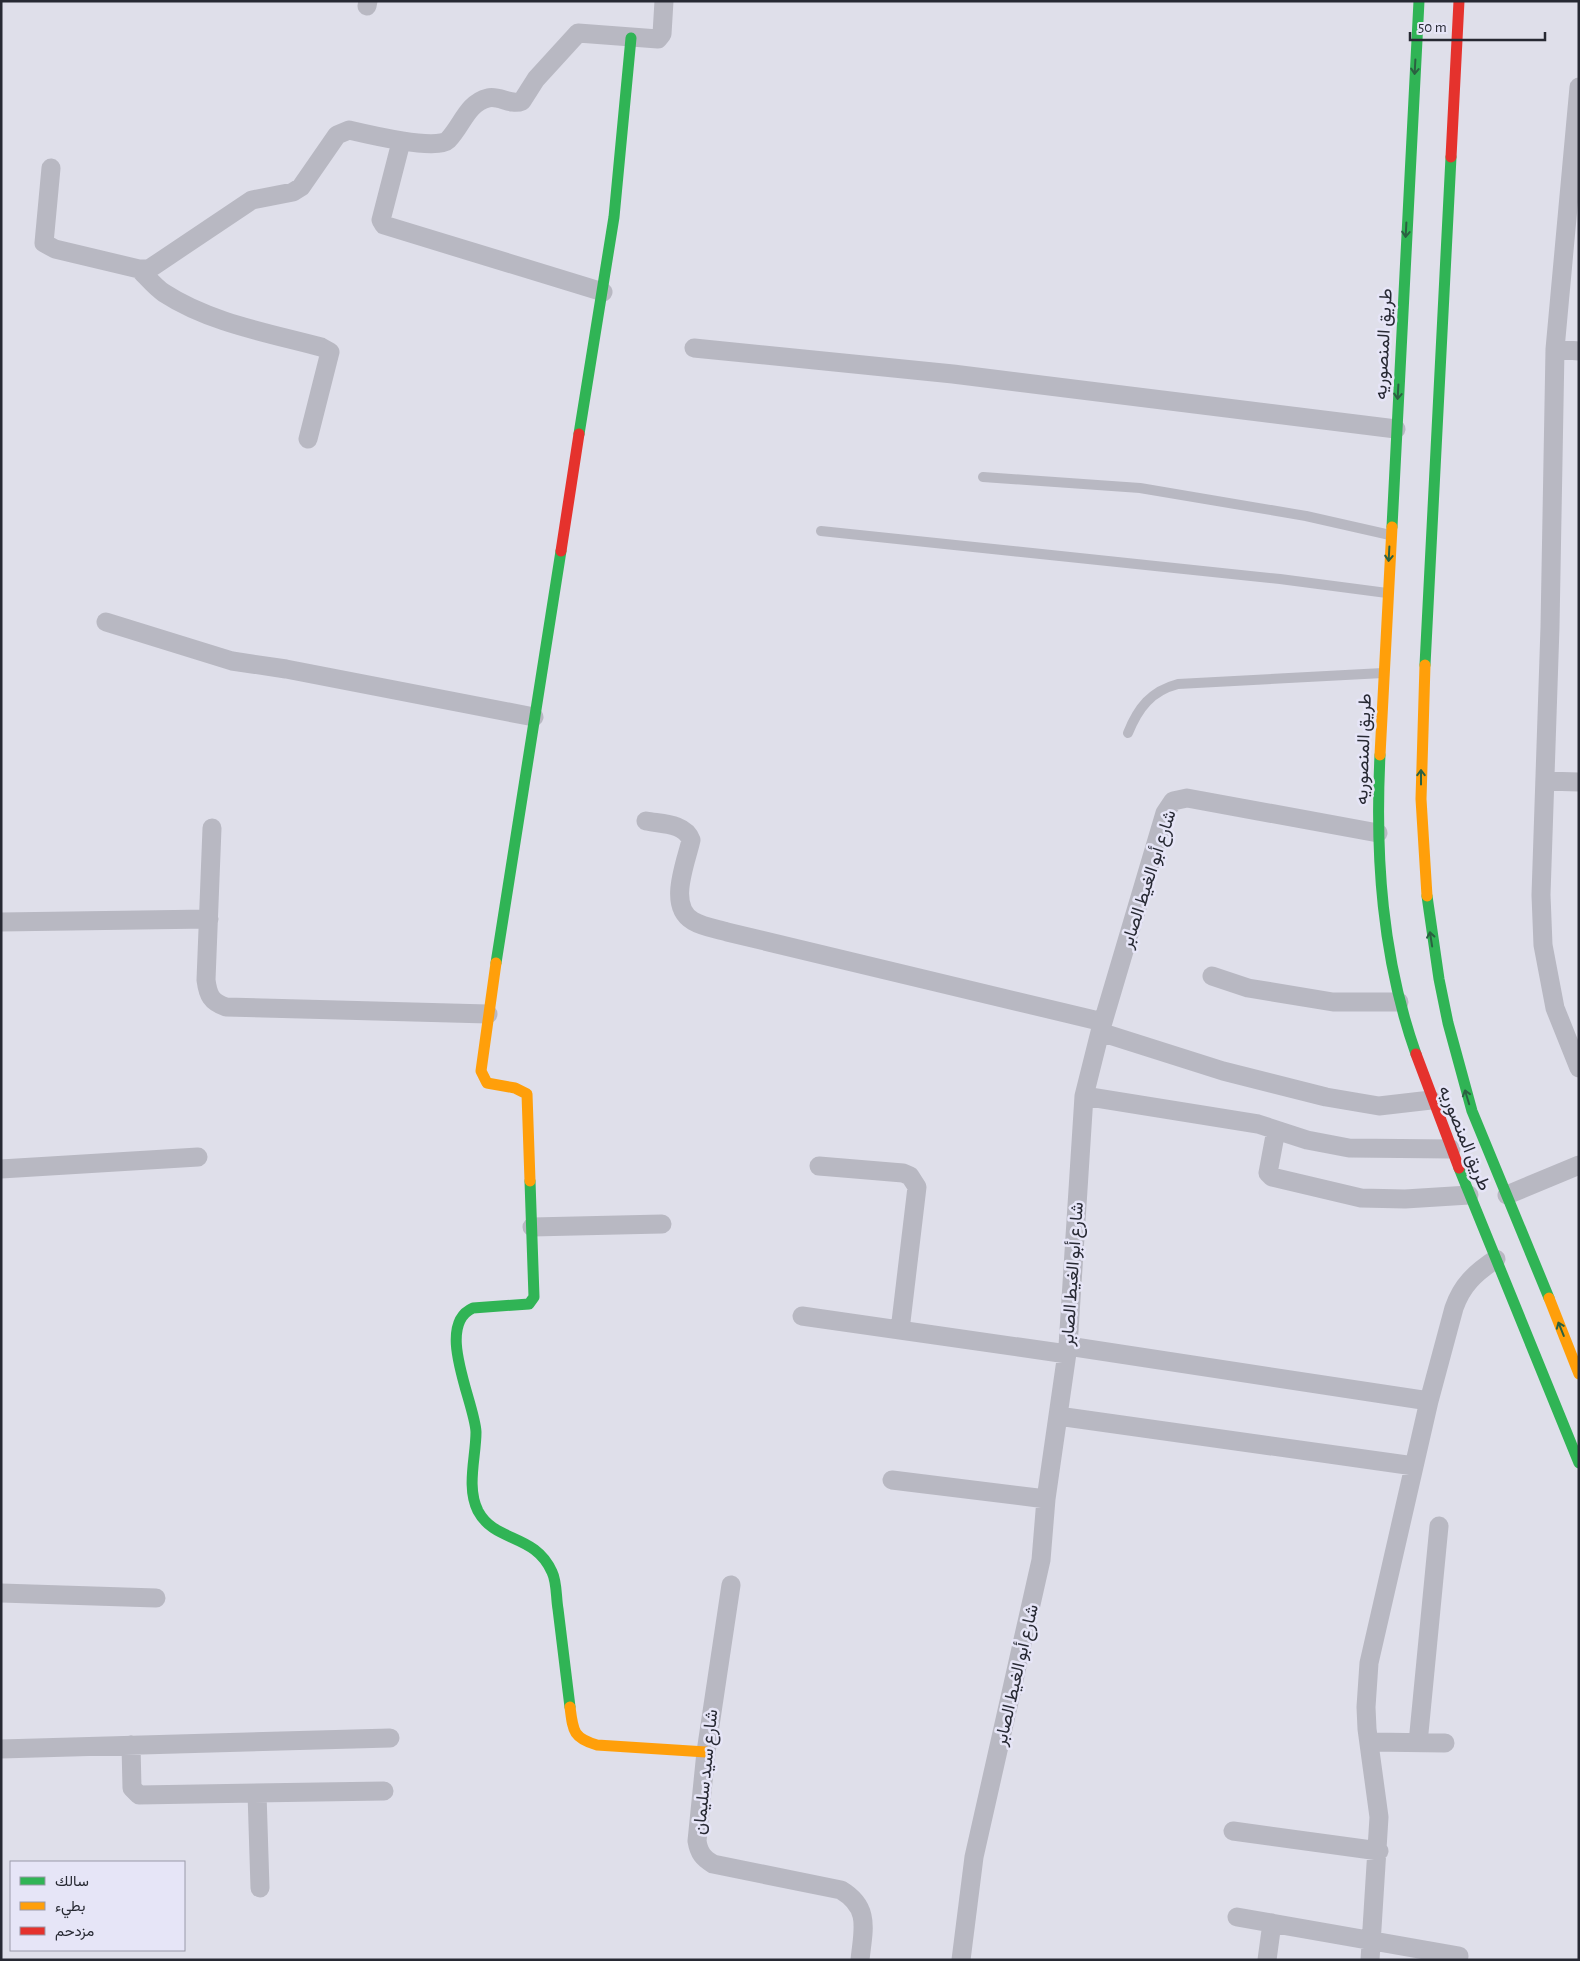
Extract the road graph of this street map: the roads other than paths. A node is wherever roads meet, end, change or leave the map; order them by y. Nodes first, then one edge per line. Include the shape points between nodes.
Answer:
1 (664, 1) edge
2 (1419, 1) edge
3 (1459, 1) edge
4 (631, 38) junction
5 (1579, 86) edge
6 (399, 142) junction
7 (51, 168) dead end
8 (139, 270) junction
9 (603, 292) junction
10 (694, 348) dead end
11 (1555, 348) junction
12 (1579, 351) edge
13 (1396, 430) junction
14 (308, 439) dead end
15 (983, 478) dead end
16 (821, 531) dead end
17 (1390, 535) junction
18 (1387, 593) junction
19 (106, 622) dead end
20 (1384, 673) junction
21 (534, 717) junction
22 (1128, 733) dead end
23 (1545, 781) junction
24 (1579, 782) edge
25 (646, 821) dead end
26 (212, 828) dead end
27 (1378, 833) junction
28 (208, 918) junction
29 (1, 922) edge
30 (1212, 976) dead end
31 (1399, 1002) junction
32 (488, 1014) junction
33 (1102, 1027) junction
34 (1579, 1068) edge
35 (1084, 1096) junction
36 (1431, 1100) junction
37 (1276, 1130) junction
38 (1451, 1149) junction
39 (198, 1157) dead end
40 (819, 1166) dead end
41 (1573, 1168) edge
42 (1, 1169) edge
43 (1514, 1192) junction
44 (1469, 1195) junction
45 (662, 1224) dead end
46 (532, 1227) junction
47 (1496, 1259) junction
48 (802, 1316) dead end
49 (900, 1330) junction
50 (1067, 1350) junction
51 (1579, 1374) edge
52 (1429, 1400) junction
53 (1058, 1416) junction
54 (1579, 1463) edge
55 (1414, 1466) junction
56 (892, 1480) dead end
57 (1046, 1499) junction
58 (1439, 1526) dead end
59 (731, 1586) dead end
60 (1, 1593) edge
61 (156, 1598) dead end
62 (390, 1738) dead end
63 (1369, 1742) junction
64 (1418, 1743) junction
65 (1445, 1743) dead end
66 (132, 1745) junction
67 (1, 1748) edge
68 (706, 1752) junction
69 (384, 1791) dead end
70 (257, 1793) junction
71 (1233, 1831) dead end
72 (1378, 1851) junction
73 (260, 1888) dead end
74 (1237, 1916) dead end
75 (1272, 1923) junction
76 (1371, 1940) junction
77 (1459, 1956) dead end
78 (860, 1960) edge
79 (961, 1960) edge
80 (1266, 1960) edge
81 (1370, 1960) edge

1 - 4 street via 662,34 658,39
2 -> 13 main road, طريق المنصوريه
43 -> 3 main road, طريق المنصوريه via 1470,1104 1448,1028 1436,970 1420,822 1417,753
4 - 6 street via 578,33 536,79 522,101 489,98 481,102 466,113 449,139 442,143
4 - 9 main road via 621,162
5 - 11 street
6 - 8 street via 343,131 301,187 293,192 252,200 158,264
6 - 9 street via 381,220 384,224
7 - 8 street via 44,243 55,249
8 - 14 street via 162,292 181,303 220,319 330,352
9 - 21 main road
10 - 13 street via 963,375
11 - 12 street
11 - 23 street
13 - 17 main road, طريق المنصوريه
15 - 17 lane via 1140,488 1306,516
16 - 18 lane
17 -> 18 main road, طريق المنصوريه
18 - 20 main road, طريق المنصوريه
19 - 21 street via 232,661
20 - 22 lane via 1178,684 1147,699
20 - 27 main road, طريق المنصوريه via 1385,751
21 - 32 main road
23 - 24 street
23 - 34 street via 1540,895 1543,945 1555,1008
25 - 33 street via 672,826 689,835 691,840 680,899 682,910 693,921 737,935
26 - 28 street
27 - 31 main road, طريق المنصوريه via 1383,911
27 - 33 street, شارع أبو الغيط الصابر via 1187,798 1173,801 1165,813
28 - 29 street
28 - 32 street via 206,980 208,996 216,1004 226,1007
30 - 31 street via 1248,988 1333,1002
31 - 36 main road, طريق المنصوريه
32 - 46 main road via 482,1079 494,1087 516,1086 527,1094
33 - 35 street, شارع أبو الغيط الصابر
33 - 36 street via 1223,1070 1326,1097 1379,1106
35 - 37 street via 1258,1124
35 - 50 street, شارع أبو الغيط الصابر
36 - 38 main road, طريق المنصوريه
37 - 38 street via 1349,1148
37 - 44 street via 1268,1173 1272,1178 1361,1198
38 - 44 main road, طريق المنصوريه
39 - 42 street
40 - 49 street via 903,1173 915,1181 917,1187
41 - 43 street
51 -> 43 main road, طريق المنصوريه
44 - 47 main road, طريق المنصوريه
45 - 46 street
46 - 68 main road via 532,1301 524,1305 466,1310 459,1322 459,1371 476,1420 475,1504 485,1520 500,1531 535,1547 547,1559 553,1574 573,1731 583,1742
47 - 52 street via 1468,1280 1459,1294
47 - 54 main road, طريق المنصوريه
48 - 49 street
49 - 50 street
50 - 52 street
50 - 53 street, شارع أبو الغيط الصابر
52 - 55 street
53 - 55 street
53 - 57 street, شارع أبو الغيط الصابر
55 - 63 street via 1369,1663 1366,1707
56 - 57 street
57 - 79 street, شارع أبو الغيط الصابر via 1038,1580 974,1857
58 - 64 street
59 - 68 street, شارع سيد سليمان
60 - 61 street
62 - 66 street
63 - 64 street
63 - 72 street via 1379,1817
64 - 65 street
66 - 67 street
66 - 70 street via 132,1788 136,1794
68 - 78 street, شارع سيد سليمان via 698,1851 713,1864 841,1890 852,1897 864,1919
69 - 70 street
70 - 73 street
71 - 72 street
72 - 76 street
74 - 75 street
75 - 76 street
75 - 80 street
76 - 77 street
76 - 81 street

